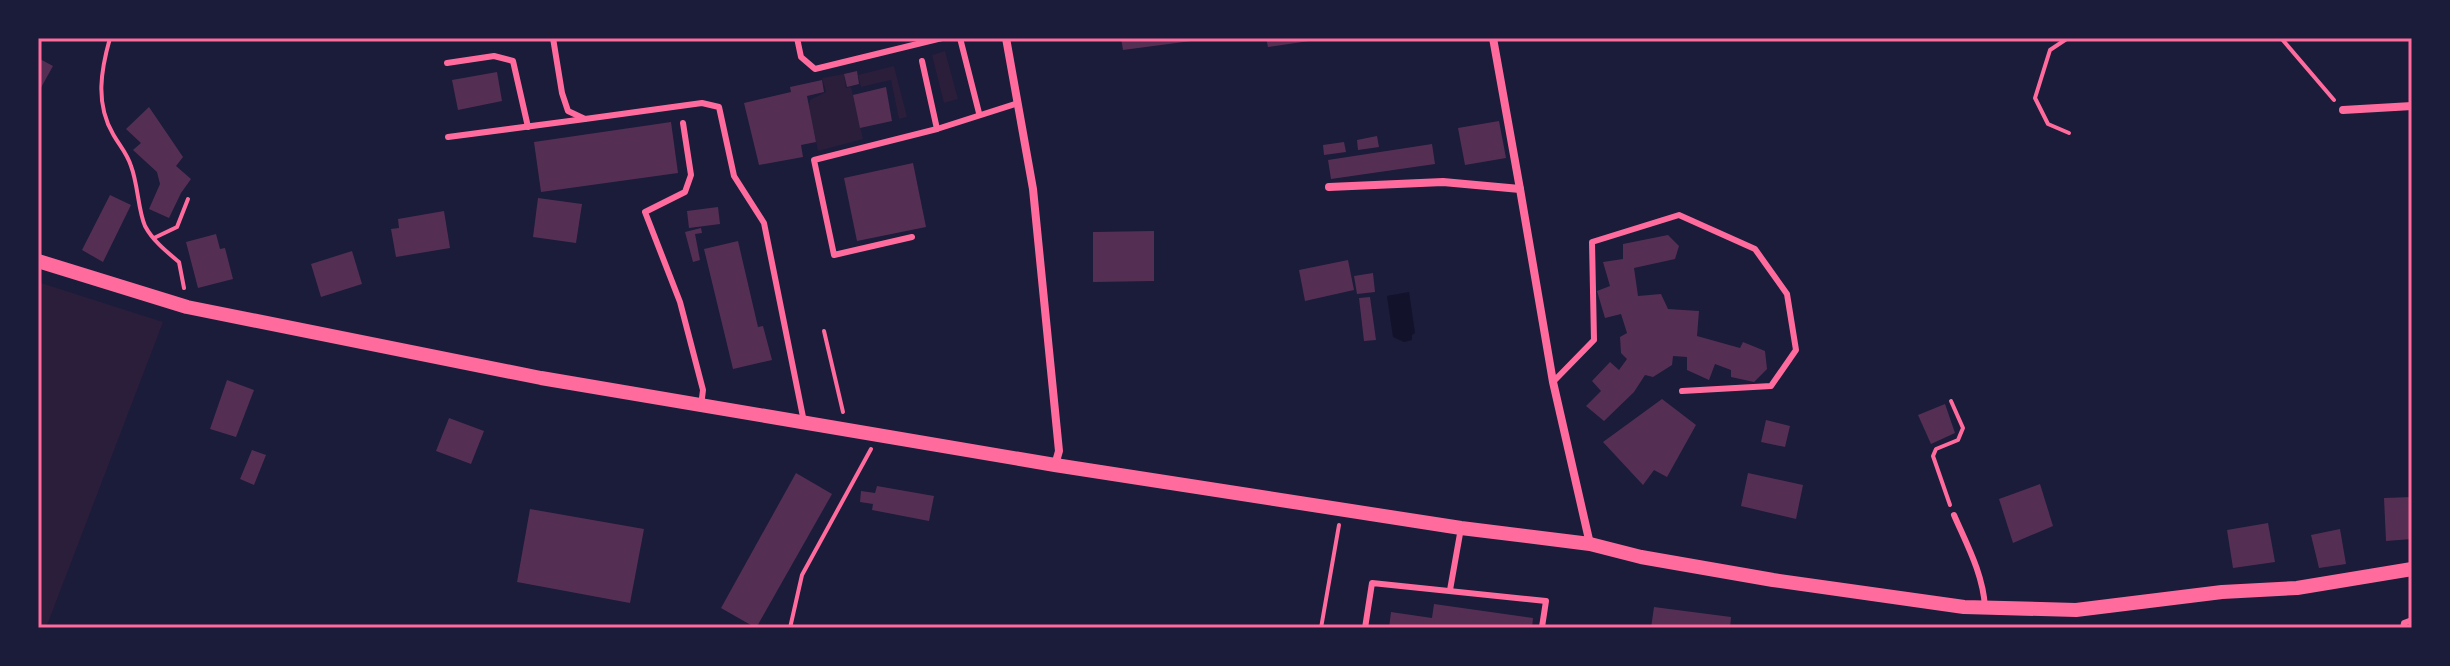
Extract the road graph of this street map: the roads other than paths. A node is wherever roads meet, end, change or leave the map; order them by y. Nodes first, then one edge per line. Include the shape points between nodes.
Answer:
1 (553, 38) edge
2 (797, 38) edge
3 (942, 38) edge
4 (960, 38) edge
5 (1006, 38) edge
6 (1493, 38) edge
7 (922, 61) dead end
8 (447, 63) dead end
9 (1018, 103) junction
10 (2412, 106) edge
11 (2343, 110) road end
12 (979, 113) junction
13 (585, 119) junction
14 (683, 123) dead end
15 (528, 127) junction
16 (937, 129) junction
17 (448, 137) dead end
18 (1329, 187) dead end
19 (1520, 189) junction
20 (912, 237) dead end
21 (38, 261) edge
22 (1553, 382) junction
23 (1682, 391) dead end
24 (701, 406) junction
25 (804, 422) junction
26 (1055, 465) junction
27 (1954, 515) road end
28 (1461, 528) junction
29 (1590, 544) junction
30 (2412, 569) edge
31 (1450, 590) junction
32 (1985, 607) junction
33 (2412, 620) edge
34 (1542, 627) edge
35 (1365, 628) edge
36 (2403, 628) edge

1 - 13 lane via 568,111
2 - 3 lane via 801,57 815,69
4 - 12 lane
5 - 9 street
6 - 19 street
7 - 16 lane
8 - 15 lane via 494,56 513,61
9 - 12 lane
9 - 26 street via 1033,189 1059,451
10 - 11 street
12 - 16 lane
13 - 15 lane
13 - 25 lane via 702,103 719,107 734,176 764,223
14 - 24 lane via 691,175 685,192 645,212 680,302 703,390
15 - 17 lane
16 - 20 lane via 814,160 834,255
18 - 19 street via 1443,182
19 - 22 street
21 - 24 street via 187,307
22 - 23 lane via 1594,340 1592,242 1679,215 1755,249 1787,294 1796,350 1771,386
22 - 29 street
24 - 25 street
25 - 26 street
26 - 28 street
27 - 32 lane via 1977,566
28 - 29 street
28 - 31 lane
29 - 32 street via 1773,580
30 - 32 street via 2297,588 2076,610
31 - 34 lane via 1546,601
31 - 35 lane via 1372,583
33 - 36 lane

